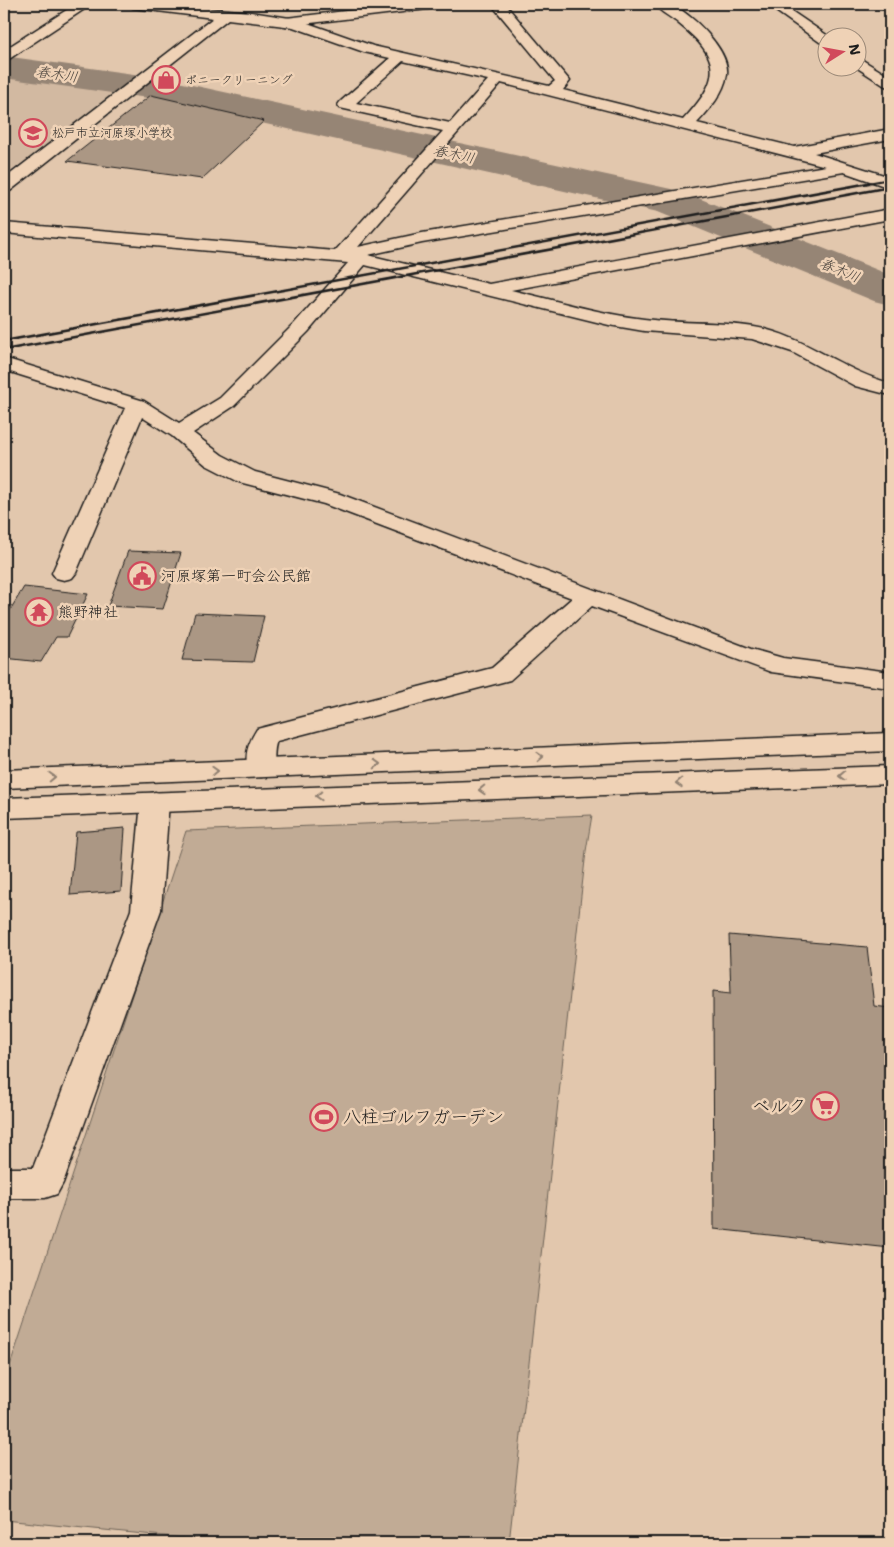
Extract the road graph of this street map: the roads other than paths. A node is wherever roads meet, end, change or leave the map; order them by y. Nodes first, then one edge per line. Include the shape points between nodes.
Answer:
1 (84, 4) edge
2 (133, 4) edge
3 (436, 4) edge
4 (498, 4) edge
5 (661, 4) edge
6 (773, 4) edge
7 (883, 4) edge
8 (890, 8) edge
9 (226, 14) junction
10 (286, 22) junction
11 (816, 33) edge
12 (4, 56) edge
13 (399, 57) junction
14 (866, 67) edge
15 (498, 78) junction
16 (890, 83) edge
17 (552, 92) junction
18 (686, 126) junction
19 (453, 128) junction
20 (890, 134) edge
21 (792, 152) junction
22 (846, 167) junction
23 (890, 183) edge
24 (4, 187) edge
25 (890, 214) edge
26 (4, 228) edge
27 (340, 256) junction
28 (361, 259) junction
29 (487, 289) junction
30 (4, 365) edge
31 (890, 389) edge
32 (136, 405) junction
33 (178, 432) junction
34 (64, 573) dead end
35 (588, 597) junction
36 (889, 678) edge
37 (890, 742) edge
38 (260, 768) junction
39 (890, 774) edge
40 (4, 779) edge
41 (155, 802) junction
42 (4, 808) edge
43 (4, 1183) edge

1 - 12 street
2 - 9 street
3 - 10 street
4 - 17 street via 563,81
5 - 18 street via 694,27 709,41 719,57 721,73 717,86
6 - 11 street
7 - 8 street
9 - 10 street
9 - 24 street
10 - 13 street
13 - 15 street
13 - 19 street via 345,105
14 - 16 street
15 - 17 street
15 - 19 street
17 - 18 street
18 - 21 street
19 - 27 street
20 - 21 street
21 - 22 street
22 - 23 street
22 - 27 street via 422,238
25 - 29 street
26 - 27 street
27 - 28 street
28 - 29 street
28 - 33 street via 301,328 227,402
29 - 31 street via 644,325 754,333 799,348 862,382
30 - 32 street
32 - 33 street
32 - 34 street
33 - 35 street via 214,460 247,477 332,499
35 - 36 street via 780,666
35 - 38 street via 501,674 266,735 260,749
38 -> 37 street
40 -> 38 street
39 -> 41 street
41 - 42 street
41 - 43 street via 146,910 45,1183

